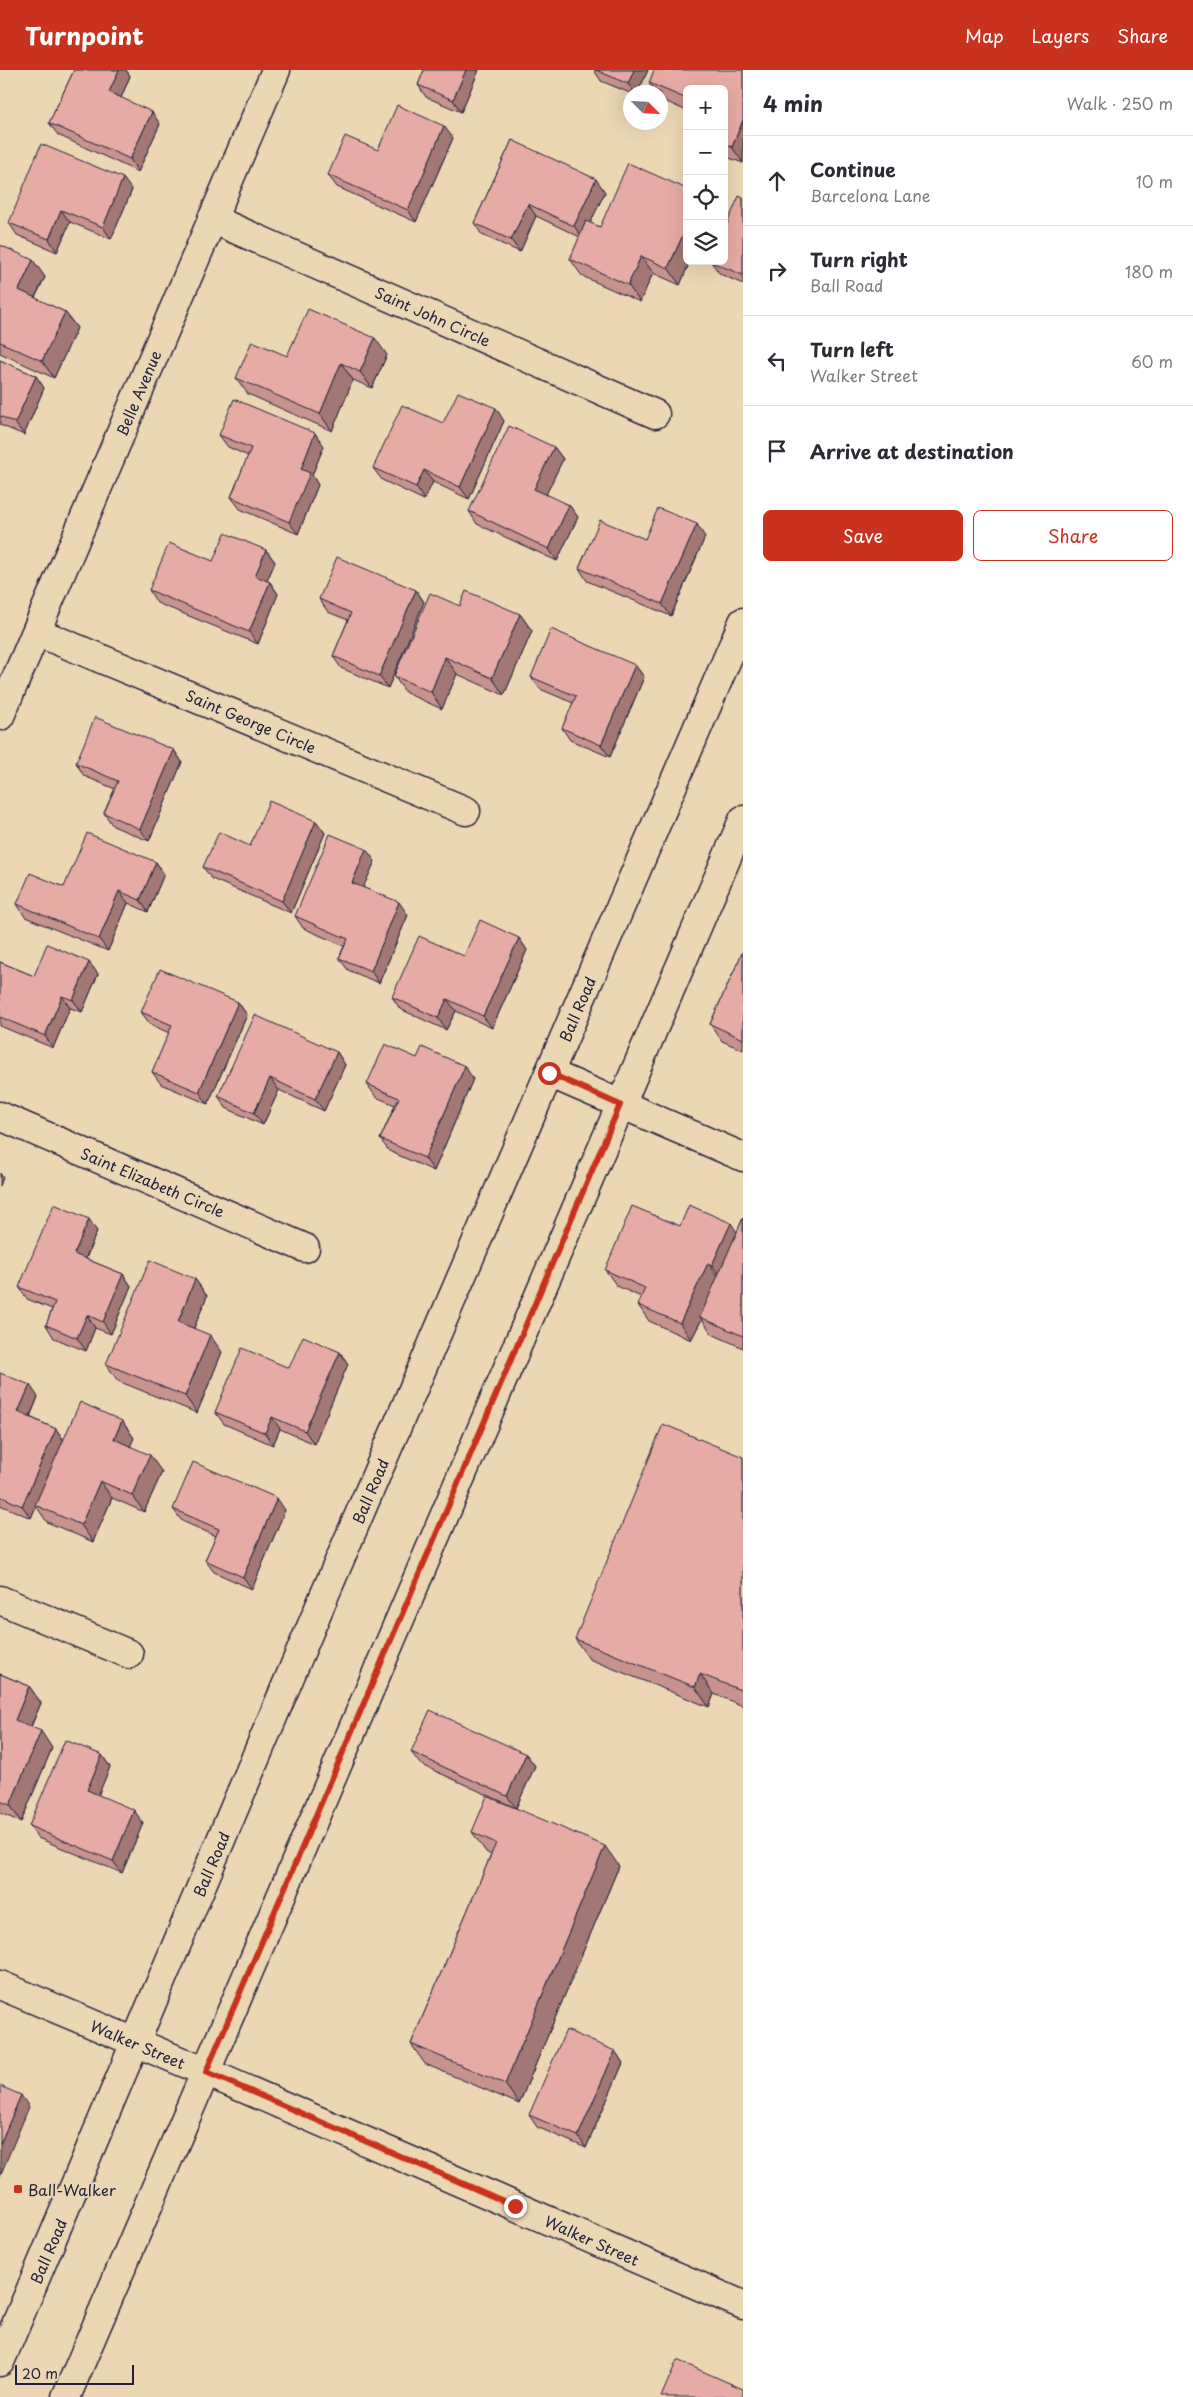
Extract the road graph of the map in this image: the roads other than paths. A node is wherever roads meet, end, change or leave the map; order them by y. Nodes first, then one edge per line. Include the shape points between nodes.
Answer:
1 (276, 70) edge
2 (212, 219) junction
3 (655, 414) dead end
4 (743, 622) edge
5 (36, 632) junction
6 (0, 716) edge
7 (466, 811) dead end
8 (743, 820) edge
9 (549, 1073) junction
10 (620, 1105) junction
11 (0, 1116) edge
12 (743, 1157) edge
13 (306, 1248) dead end
14 (0, 1600) edge
15 (129, 1654) dead end
16 (0, 1985) edge
17 (136, 2044) junction
18 (206, 2072) junction
19 (743, 2305) edge
20 (0, 2362) edge
21 (66, 2397) edge

1 - 2 main road, Belle Avenue
2 - 3 main road, Saint John Circle
2 - 5 main road, Belle Avenue
4 - 9 main road, Ball Road
5 - 6 main road, Belle Avenue
5 - 7 main road, Saint George Circle
8 - 10 main road
9 - 10 main road
9 - 17 main road, Ball Road
10 - 12 main road
10 - 18 main road
11 - 13 main road, Saint Elizabeth Circle
14 - 15 main road
16 - 17 main road, Walker Street
17 - 18 main road, Walker Street
17 - 20 main road, Ball Road
18 - 19 main road, Walker Street
18 - 21 main road

